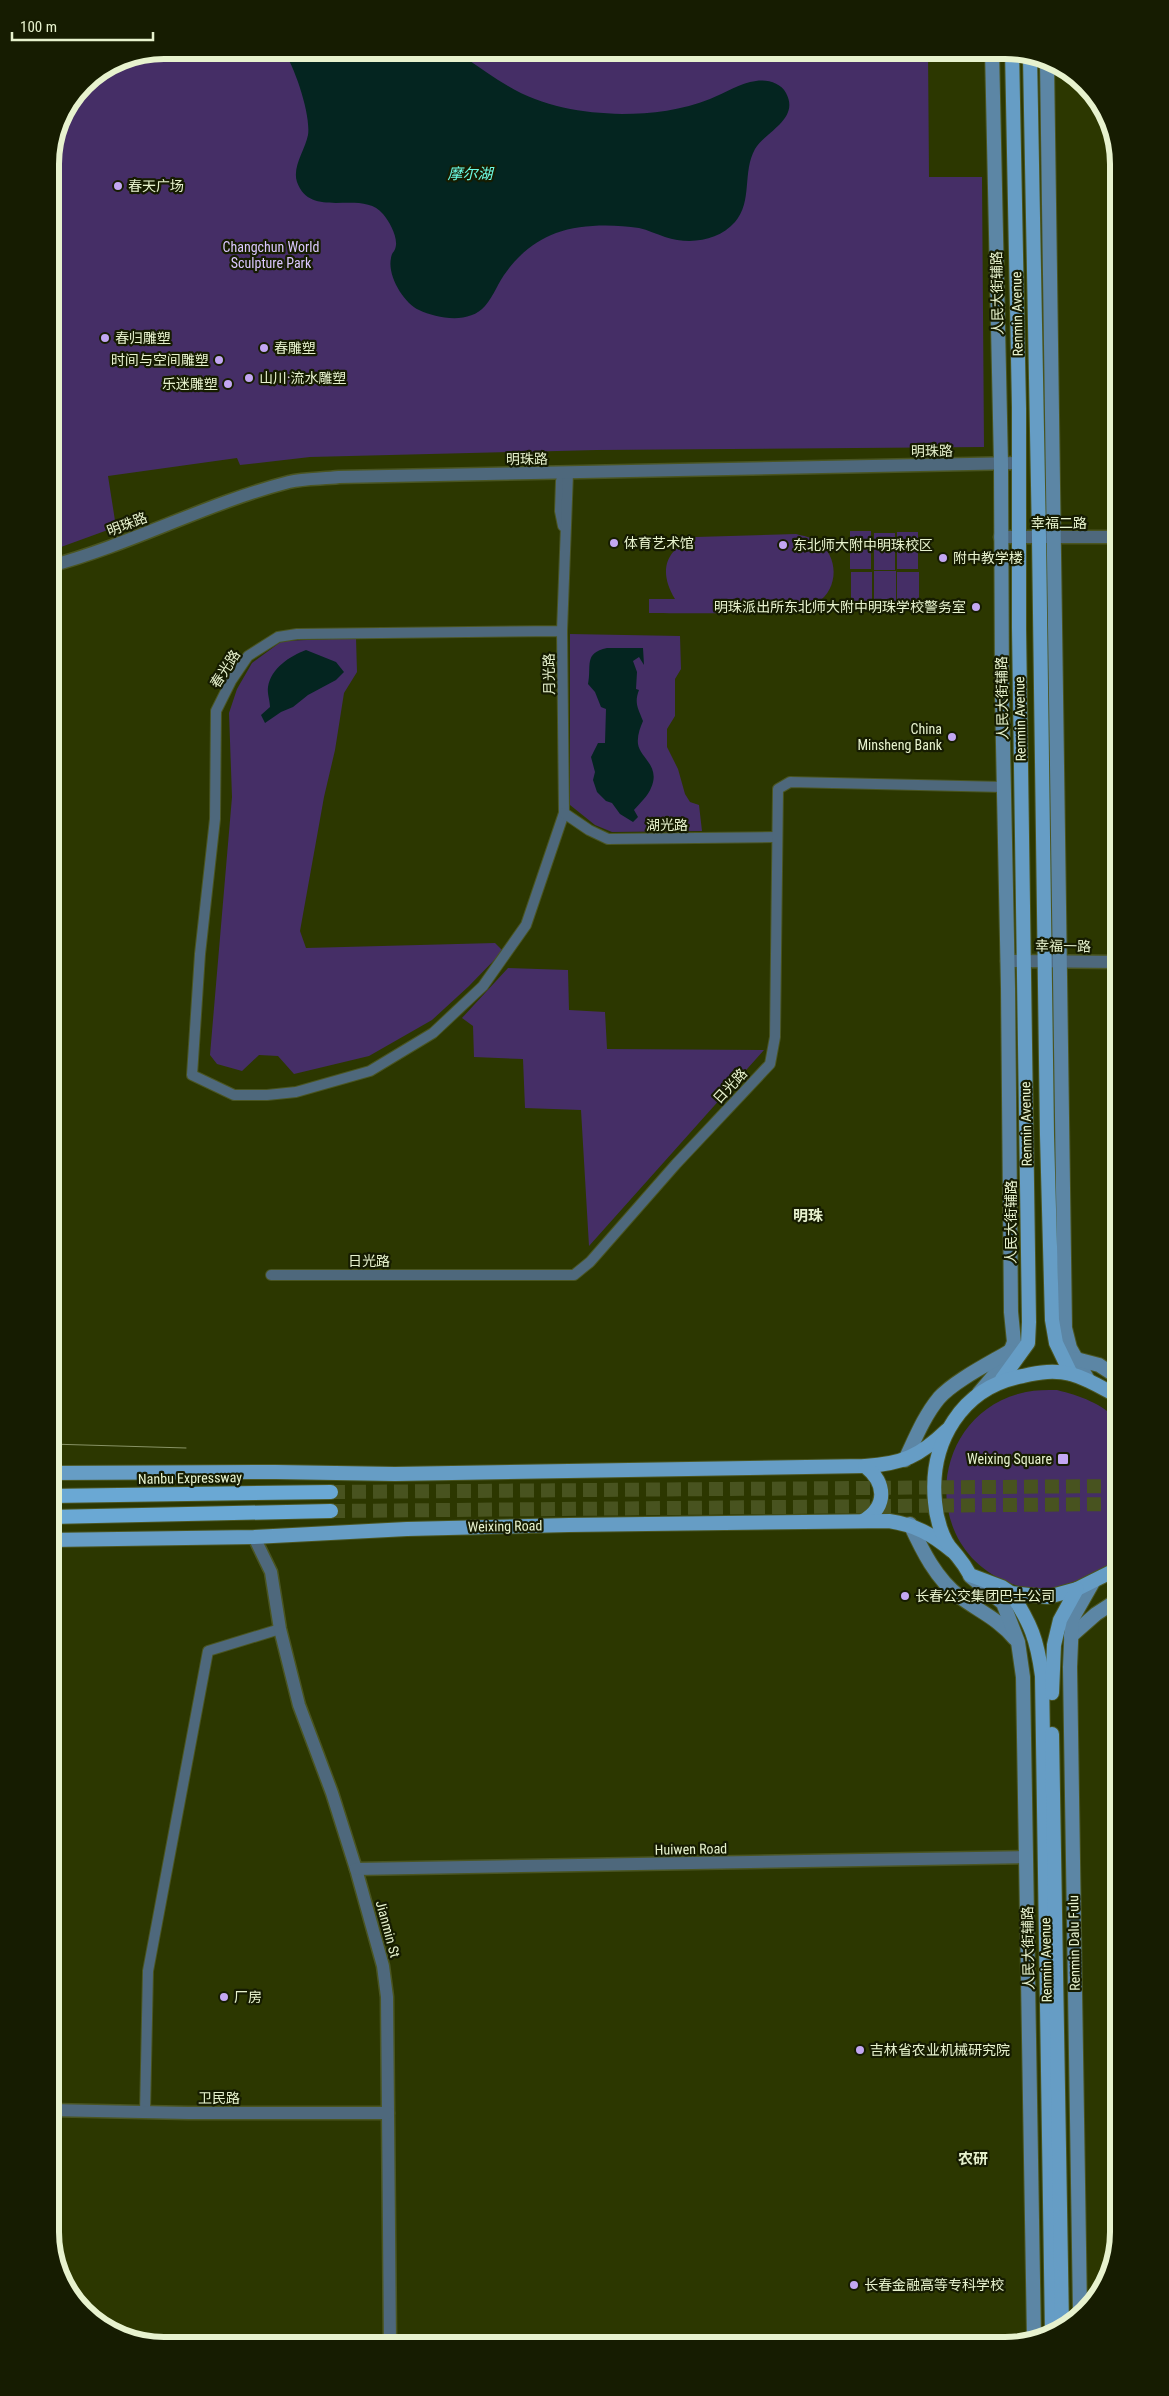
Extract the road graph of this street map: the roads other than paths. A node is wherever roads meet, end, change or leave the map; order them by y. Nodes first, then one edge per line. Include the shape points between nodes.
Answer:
1 (992, 59) edge
2 (1012, 59) edge
3 (1030, 62) edge
4 (1048, 68) edge
5 (1018, 463) junction
6 (1002, 464) junction
7 (564, 473) junction
8 (1000, 537) junction
9 (1110, 537) edge
10 (1018, 538) junction
11 (1039, 538) junction
12 (1055, 538) junction
13 (59, 564) edge
14 (562, 631) junction
15 (1004, 787) junction
16 (564, 813) junction
17 (776, 838) junction
18 (200, 954) joint
19 (1007, 961) junction
20 (1024, 961) junction
21 (1046, 961) junction
22 (1062, 962) junction
23 (1110, 962) edge
24 (271, 1275) dead end
25 (1011, 1350) junction
26 (1076, 1359) junction
27 (1110, 1372) edge
28 (1071, 1374) junction
29 (1002, 1380) junction
30 (1088, 1380) junction
31 (1110, 1393) edge
32 (979, 1394) junction
33 (947, 1430) junction
34 (905, 1460) junction
35 (865, 1466) junction
36 (59, 1473) edge
37 (331, 1492) tunnel mouth
38 (59, 1496) edge
39 (331, 1510) tunnel mouth
40 (59, 1517) edge
41 (864, 1520) junction
42 (910, 1524) junction
43 (254, 1537) junction
44 (59, 1540) edge
45 (952, 1551) junction
46 (1110, 1573) edge
47 (970, 1575) junction
48 (1094, 1582) junction
49 (1077, 1589) junction
50 (1011, 1593) junction
51 (1110, 1605) edge
52 (280, 1629) junction
53 (1071, 1636) junction
54 (1018, 1642) junction
55 (1026, 1857) junction
56 (356, 1869) junction
57 (59, 2110) edge
58 (145, 2113) junction
59 (388, 2113) junction
60 (1080, 2305) edge
61 (1062, 2321) edge
62 (1052, 2326) edge
63 (1034, 2333) edge
64 (390, 2337) edge

1 - 6 main road, 人民大街辅路
2 - 5 main road, Renmin Avenue
3 - 11 main road, Renmin Avenue
4 - 12 main road
5 - 6 street, 明珠路
5 - 10 main road, Renmin Avenue
6 - 7 street, 明珠路
6 - 8 main road, 人民大街辅路
7 - 13 street, 明珠路 via 338,477 291,482 236,498
7 - 14 street, 月光路 via 568,512 564,534
8 - 10 street, 幸福二路
8 - 15 main road, 人民大街辅路
9 - 12 street, 幸福二路
10 - 11 street, 幸福二路
10 - 20 main road, Renmin Avenue
11 - 12 street, 幸福二路
11 - 21 main road, Renmin Avenue
12 - 22 main road
14 - 16 street, 月光路
14 - 18 street, 春光路 via 297,634 278,637 248,656 230,681 216,711 215,818
15 - 17 street, 日光路 via 790,782 778,789
15 - 19 main road, 人民大街辅路
16 - 17 street, 湖光路 via 608,839
16 - 18 street, 月光路 via 526,925 483,986 433,1033 370,1071 296,1092 234,1095 192,1075
17 - 24 street, 日光路 via 775,1036 770,1064 590,1262 574,1275
19 - 20 street, 幸福一路
19 - 25 main road, 人民大街辅路 via 1014,1342
20 - 21 street, 幸福一路
20 - 29 main road, Renmin Avenue via 1028,1343
21 - 22 street, 幸福一路
21 - 28 main road, Renmin Avenue via 1052,1320 1056,1343
22 - 23 street, 幸福一路
22 - 26 main road via 1065,1328
25 - 32 main road, 人民大街辅路 via 1007,1360
25 - 34 main road via 973,1372 939,1398
26 - 27 main road via 1099,1365
26 - 30 main road
28 - 29 main road via 1046,1371
28 - 30 main road
29 - 32 main road
30 - 31 main road
32 - 33 main road via 961,1410
33 - 34 main road via 918,1454
33 - 45 main road via 935,1465 935,1502 940,1527
34 - 35 main road
35 - 36 main road via 394,1474
35 - 41 main road via 880,1482 880,1504
37 - 38 highway, Nanbu Expressway
39 - 40 highway
41 - 42 main road, Weixing Road
41 - 43 main road, Weixing Road via 407,1529
42 - 45 main road, Weixing Road via 932,1534
42 - 54 main road via 928,1562 959,1596 991,1616
43 - 44 main road, Weixing Road
43 - 52 street, Jianmin St via 271,1572
45 - 47 main road via 961,1558
46 - 48 main road
47 - 50 main road
47 - 54 main road, 人民大街辅路 via 1003,1604
48 - 49 main road
48 - 53 main road, Renmin Dalu Fulu via 1075,1611
49 - 50 main road via 1048,1597
49 - 61 main road, Renmin Avenue via 1060,1620 1051,1675
50 - 62 main road, Renmin Avenue via 1029,1621 1042,1676
51 - 53 main road
52 - 56 street, Jianmin St via 299,1705
52 - 58 street via 208,1651 148,1971
53 - 60 main road, Renmin Dalu Fulu
54 - 55 main road, 人民大街辅路 via 1023,1677
55 - 56 street, Huiwen Road
55 - 63 main road, 人民大街辅路
56 - 59 street, Jianmin St via 383,1966 387,1997
57 - 58 street, 卫民路
58 - 59 street, 卫民路
59 - 64 street, Jianmin St

